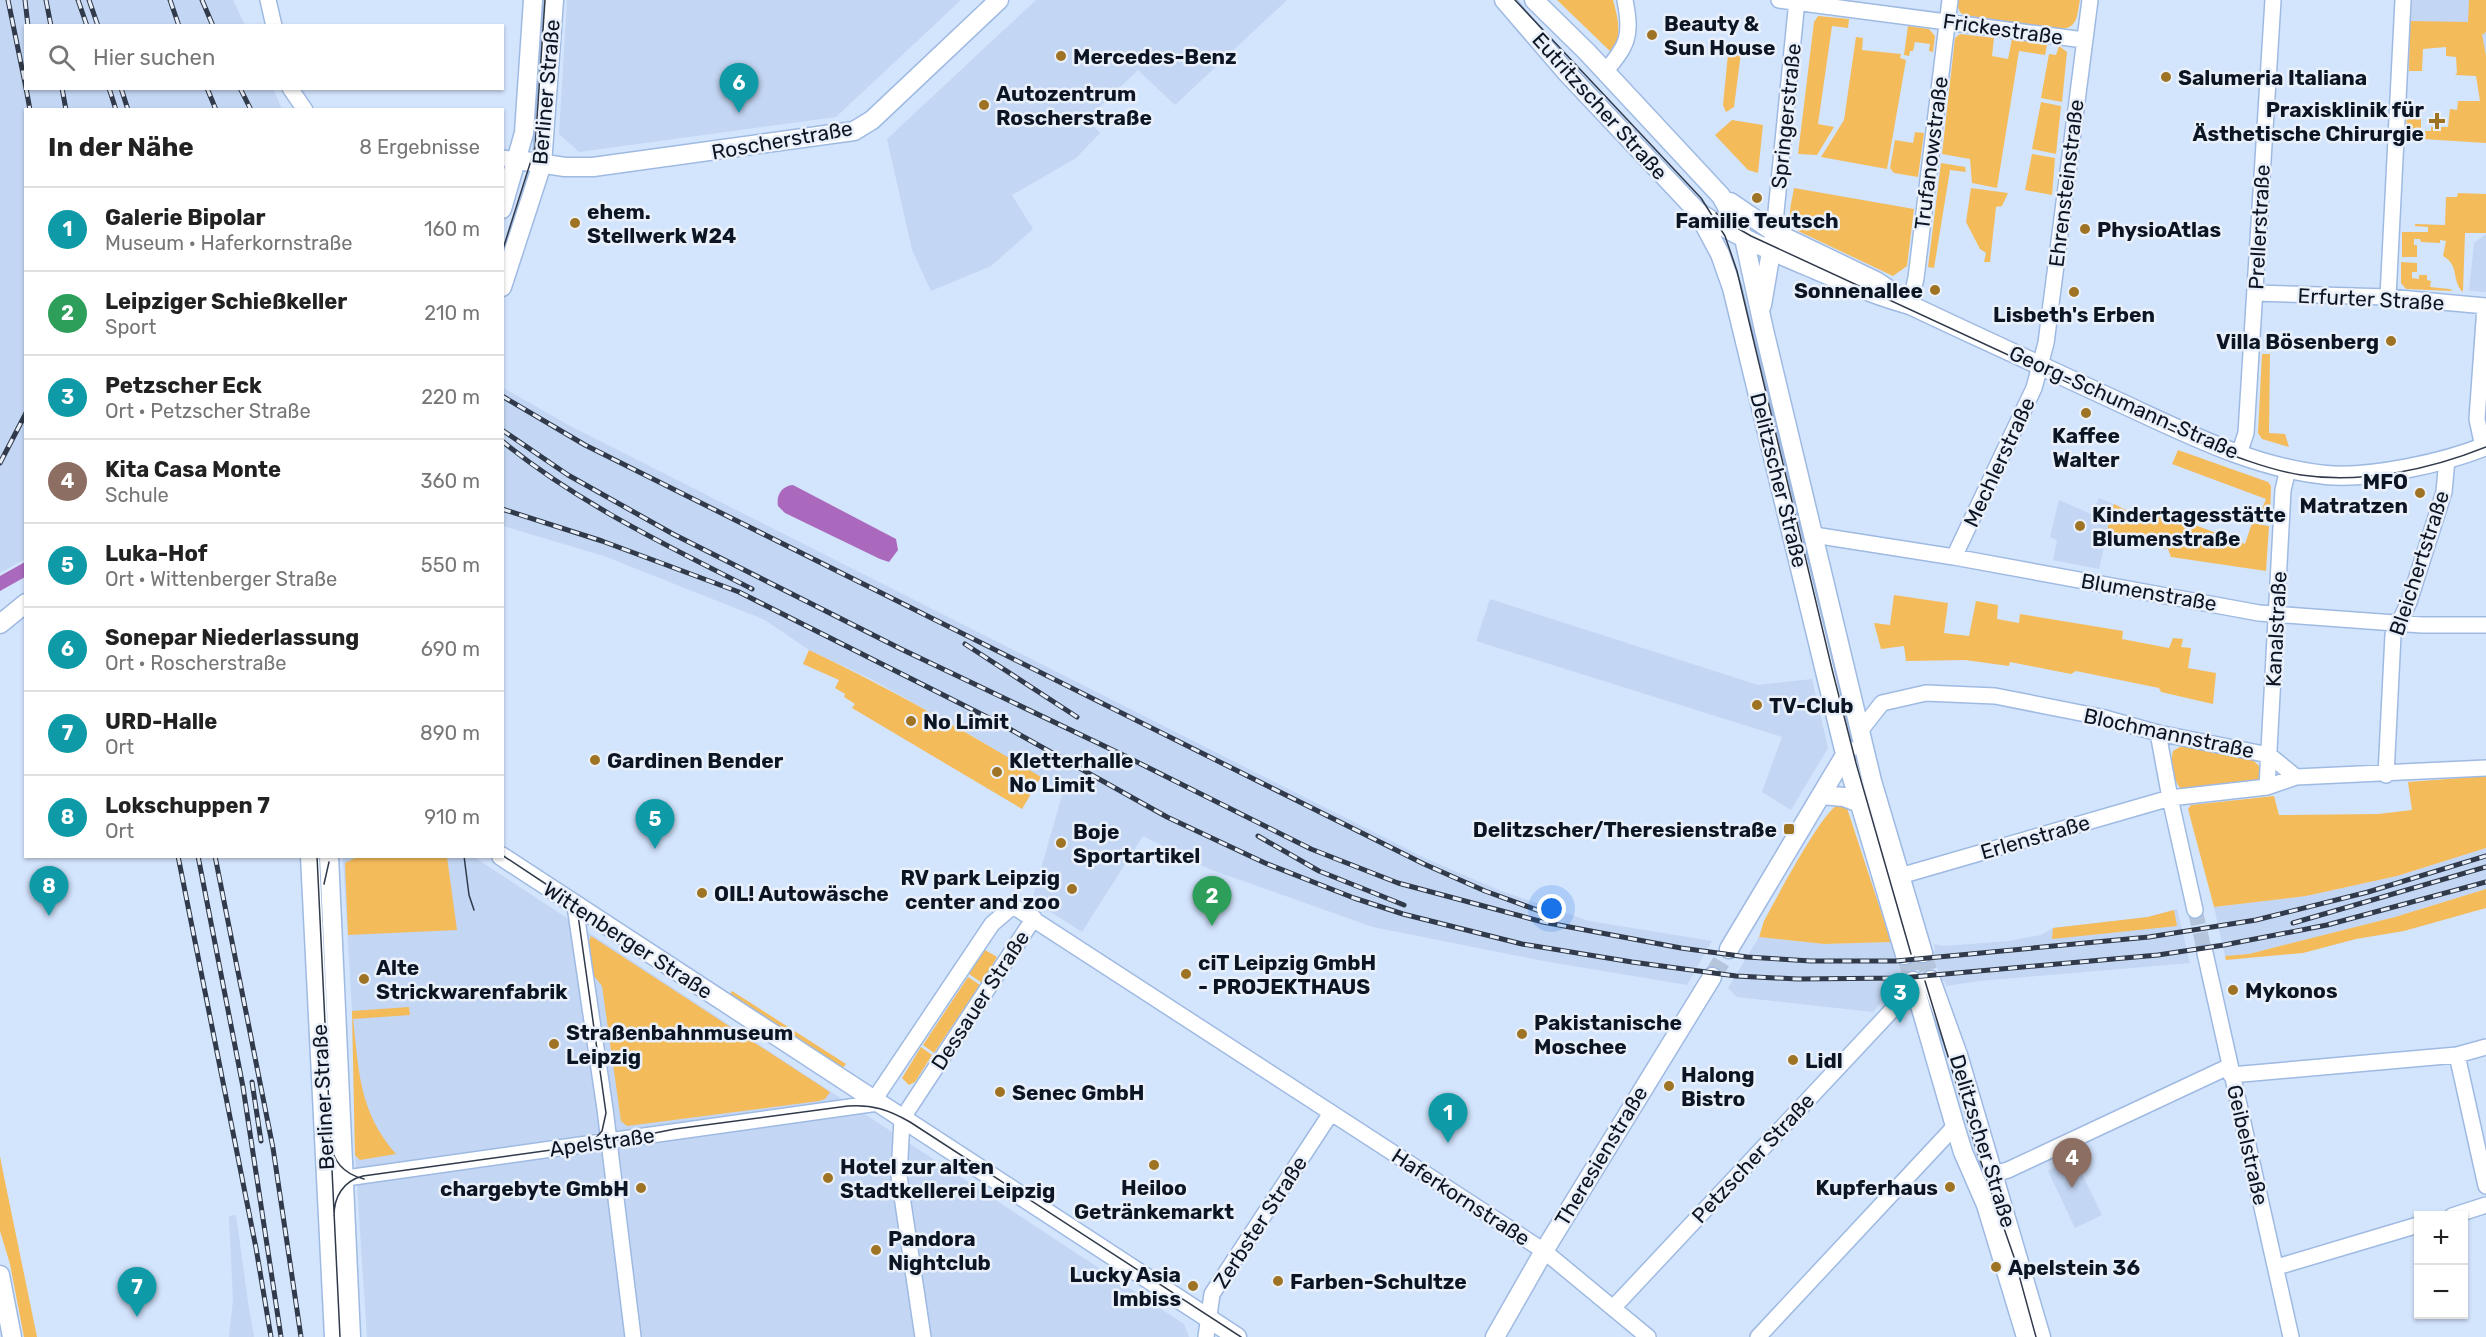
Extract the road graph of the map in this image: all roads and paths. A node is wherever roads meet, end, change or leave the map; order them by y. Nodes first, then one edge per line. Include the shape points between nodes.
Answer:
1 (268, 0) edge
2 (533, 0) edge
3 (554, 0) edge
4 (999, 0) edge
5 (1504, 0) edge
6 (1534, 0) edge
7 (1625, 0) edge
8 (1779, 0) edge
9 (1950, 0) edge
10 (2090, 0) edge
11 (2272, 0) edge
12 (2403, 0) edge
13 (1797, 1) edge
14 (1948, 22) junction
15 (274, 24) edge
16 (2084, 40) junction
17 (1605, 72) junction
18 (291, 90) edge
19 (304, 108) edge
20 (510, 159) edge
21 (542, 164) junction
22 (504, 196) edge
23 (1721, 196) junction
24 (1697, 211) junction
25 (1774, 232) junction
26 (1744, 238) junction
27 (1772, 251) junction
28 (504, 281) edge
29 (2255, 293) junction
30 (2388, 297) junction
31 (1910, 305) junction
32 (2485, 307) edge
33 (1760, 314) junction
34 (2041, 366) junction
35 (2485, 446) edge
36 (2239, 454) junction
37 (2447, 459) junction
38 (2288, 469) junction
39 (1814, 535) junction
40 (1954, 557) junction
41 (24, 597) edge
42 (24, 605) edge
43 (0, 609) edge
44 (2276, 615) junction
45 (2399, 622) junction
46 (0, 624) edge
47 (2486, 625) edge
48 (1853, 702) junction
49 (1882, 702) junction
50 (1860, 731) junction
51 (2158, 733) junction
52 (1845, 754) junction
53 (2270, 755) junction
54 (2486, 768) edge
55 (2386, 775) junction
56 (2296, 777) junction
57 (2267, 787) junction
58 (1821, 795) junction
59 (2169, 798) junction
60 (1859, 802) junction
61 (310, 858) edge
62 (330, 858) edge
63 (504, 858) edge
64 (1900, 876) junction
65 (575, 906) junction
66 (2196, 910) tunnel mouth
67 (1034, 918) junction
68 (1729, 949) tunnel mouth
69 (2205, 953) tunnel mouth
70 (1712, 977) tunnel mouth
71 (1894, 1008) dead end
72 (2486, 1047) edge
73 (2457, 1055) junction
74 (2231, 1070) junction
75 (876, 1102) junction
76 (1331, 1113) junction
77 (902, 1119) junction
78 (1955, 1126) junction
79 (609, 1141) junction
80 (1994, 1174) junction
81 (334, 1180) junction
82 (2486, 1186) edge
83 (2486, 1205) edge
84 (2465, 1211) edge
85 (2414, 1226) edge
86 (1544, 1251) junction
87 (2277, 1267) junction
88 (0, 1275) edge
89 (1613, 1308) junction
90 (1207, 1318) junction
91 (12, 1337) edge
92 (334, 1337) edge
93 (351, 1337) edge
94 (633, 1337) edge
95 (923, 1337) edge
96 (1206, 1337) edge
97 (1237, 1337) edge
98 (1495, 1337) edge
99 (1648, 1337) edge
100 (1758, 1337) edge
101 (2025, 1337) edge
102 (2041, 1337) edge
103 (2291, 1337) edge

1 - 15 street
2 - 20 main road, Berliner Straße via 526,116
3 - 21 main road, Berliner Straße
4 - 21 main road, Roscherstraße via 872,120 854,131 593,167
5 - 24 main road, Eutritzscher Straße
6 - 17 main road, Eutritzscher Straße
7 - 17 street via 1630,25 1624,48
8 - 13 street, Frickestraße
9 - 14 street, Trufanowstraße
10 - 16 street, Ehrensteinstraße
11 - 29 street, Prellerstraße
12 - 30 street
13 - 14 street, Frickestraße
13 - 25 street, Springerstraße
14 - 16 street, Frickestraße
14 - 31 street, Trufanowstraße
16 - 34 street, Ehrensteinstraße
17 - 23 main road, Eutritzscher Straße
18 - 19 street
20 - 21 main road, Roscherstraße
20 - 22 main road, Berliner Straße
21 - 28 main road, Berliner Straße
23 - 25 main road, Georg-Schumann-Straße
23 - 26 main road, Delitzscher Straße
24 - 26 main road, Georg-Schumann-Straße
24 - 52 main road, Delitzscher Straße via 1720,254 1732,288
25 - 27 main road
25 - 31 main road, Georg-Schumann-Straße via 1876,281
26 - 27 main road, Georg-Schumann-Straße
26 - 33 main road, Delitzscher Straße
27 - 31 main road, Georg-Schumann-Straße via 1867,292
27 - 33 main road
29 - 30 street, Erfurter Straße
29 - 36 street, Prellerstraße via 2246,433
30 - 32 street, Erfurter Straße
31 - 34 main road, Georg-Schumann-Straße
32 - 35 street via 2477,419
33 - 39 main road, Delitzscher Straße
34 - 36 main road, Georg-Schumann-Straße
34 - 40 street, Mechlerstraße
35 - 37 main road, Georg-Schumann-Straße
36 - 38 main road, Georg-Schumann-Straße
37 - 38 main road, Georg-Schumann-Straße via 2351,476
37 - 45 street, Bleichertstraße via 2444,492
38 - 44 street, Kanalstraße via 2283,490
39 - 40 street, Blumenstraße
39 - 48 main road, Delitzscher Straße
40 - 44 street, Blumenstraße
41 - 43 main road
42 - 46 main road
44 - 45 street, Blumenstraße
44 - 53 street, Kanalstraße
45 - 47 street, Blumenstraße
45 - 55 street, Bleichertstraße via 2393,635
48 - 49 street, Blochmannstraße
48 - 50 main road, Delitzscher Straße
49 - 50 street
49 - 51 street, Blochmannstraße via 1926,693 1995,696
50 - 52 main road
50 - 64 main road, Delitzscher Straße
51 - 53 street, Blochmannstraße
51 - 59 street
52 - 58 main road
52 - 60 main road, Delitzscher Straße
53 - 56 street, Blochmannstraße
53 - 57 street, Kanalstraße
54 - 55 street
55 - 56 street
56 - 57 street, Erlenstraße
57 - 59 street, Erlenstraße
58 - 60 main road
58 - 68 main road
59 - 64 street, Erlenstraße
59 - 66 street
60 - 64 main road, Delitzscher Straße via 1914,954
61 - 81 main road, Berliner Straße
62 - 81 main road, Berliner Straße
63 - 65 main road, Wittenberger Straße
65 - 75 main road, Wittenberger Straße
65 - 79 street
67 - 75 street, Dessauer Straße via 1013,906 992,924
67 - 76 street, Haferkornstraße
67 - 77 street, Dessauer Straße
69 - 74 street, Geibelstraße
70 - 86 main road, Theresienstraße
71 - 89 street, Petzscher Straße
72 - 73 street
73 - 74 street
73 - 82 street
74 - 80 street
74 - 87 street, Geibelstraße
75 - 77 main road, Wittenberger Straße
75 - 79 street, Apelstraße
76 - 86 street, Haferkornstraße
76 - 90 street, Zerbster Straße via 1212,1294
77 - 90 main road, Wittenberger Straße
77 - 95 street via 899,1176
78 - 80 main road, Delitzscher Straße via 1922,981 1958,1055
78 - 100 street
78 - 101 main road, Delitzscher Straße via 1986,1205
79 - 81 street, Apelstraße
79 - 94 street
80 - 102 main road, Delitzscher Straße
81 - 92 main road, Berliner Straße
81 - 93 main road, Berliner Straße
83 - 84 street
85 - 87 street
86 - 89 street, Haferkornstraße
86 - 98 main road, Theresienstraße
87 - 103 street, Geibelstraße
88 - 91 main road
89 - 99 street, Haferkornstraße
90 - 96 street, Zerbster Straße
90 - 97 main road, Wittenberger Straße

